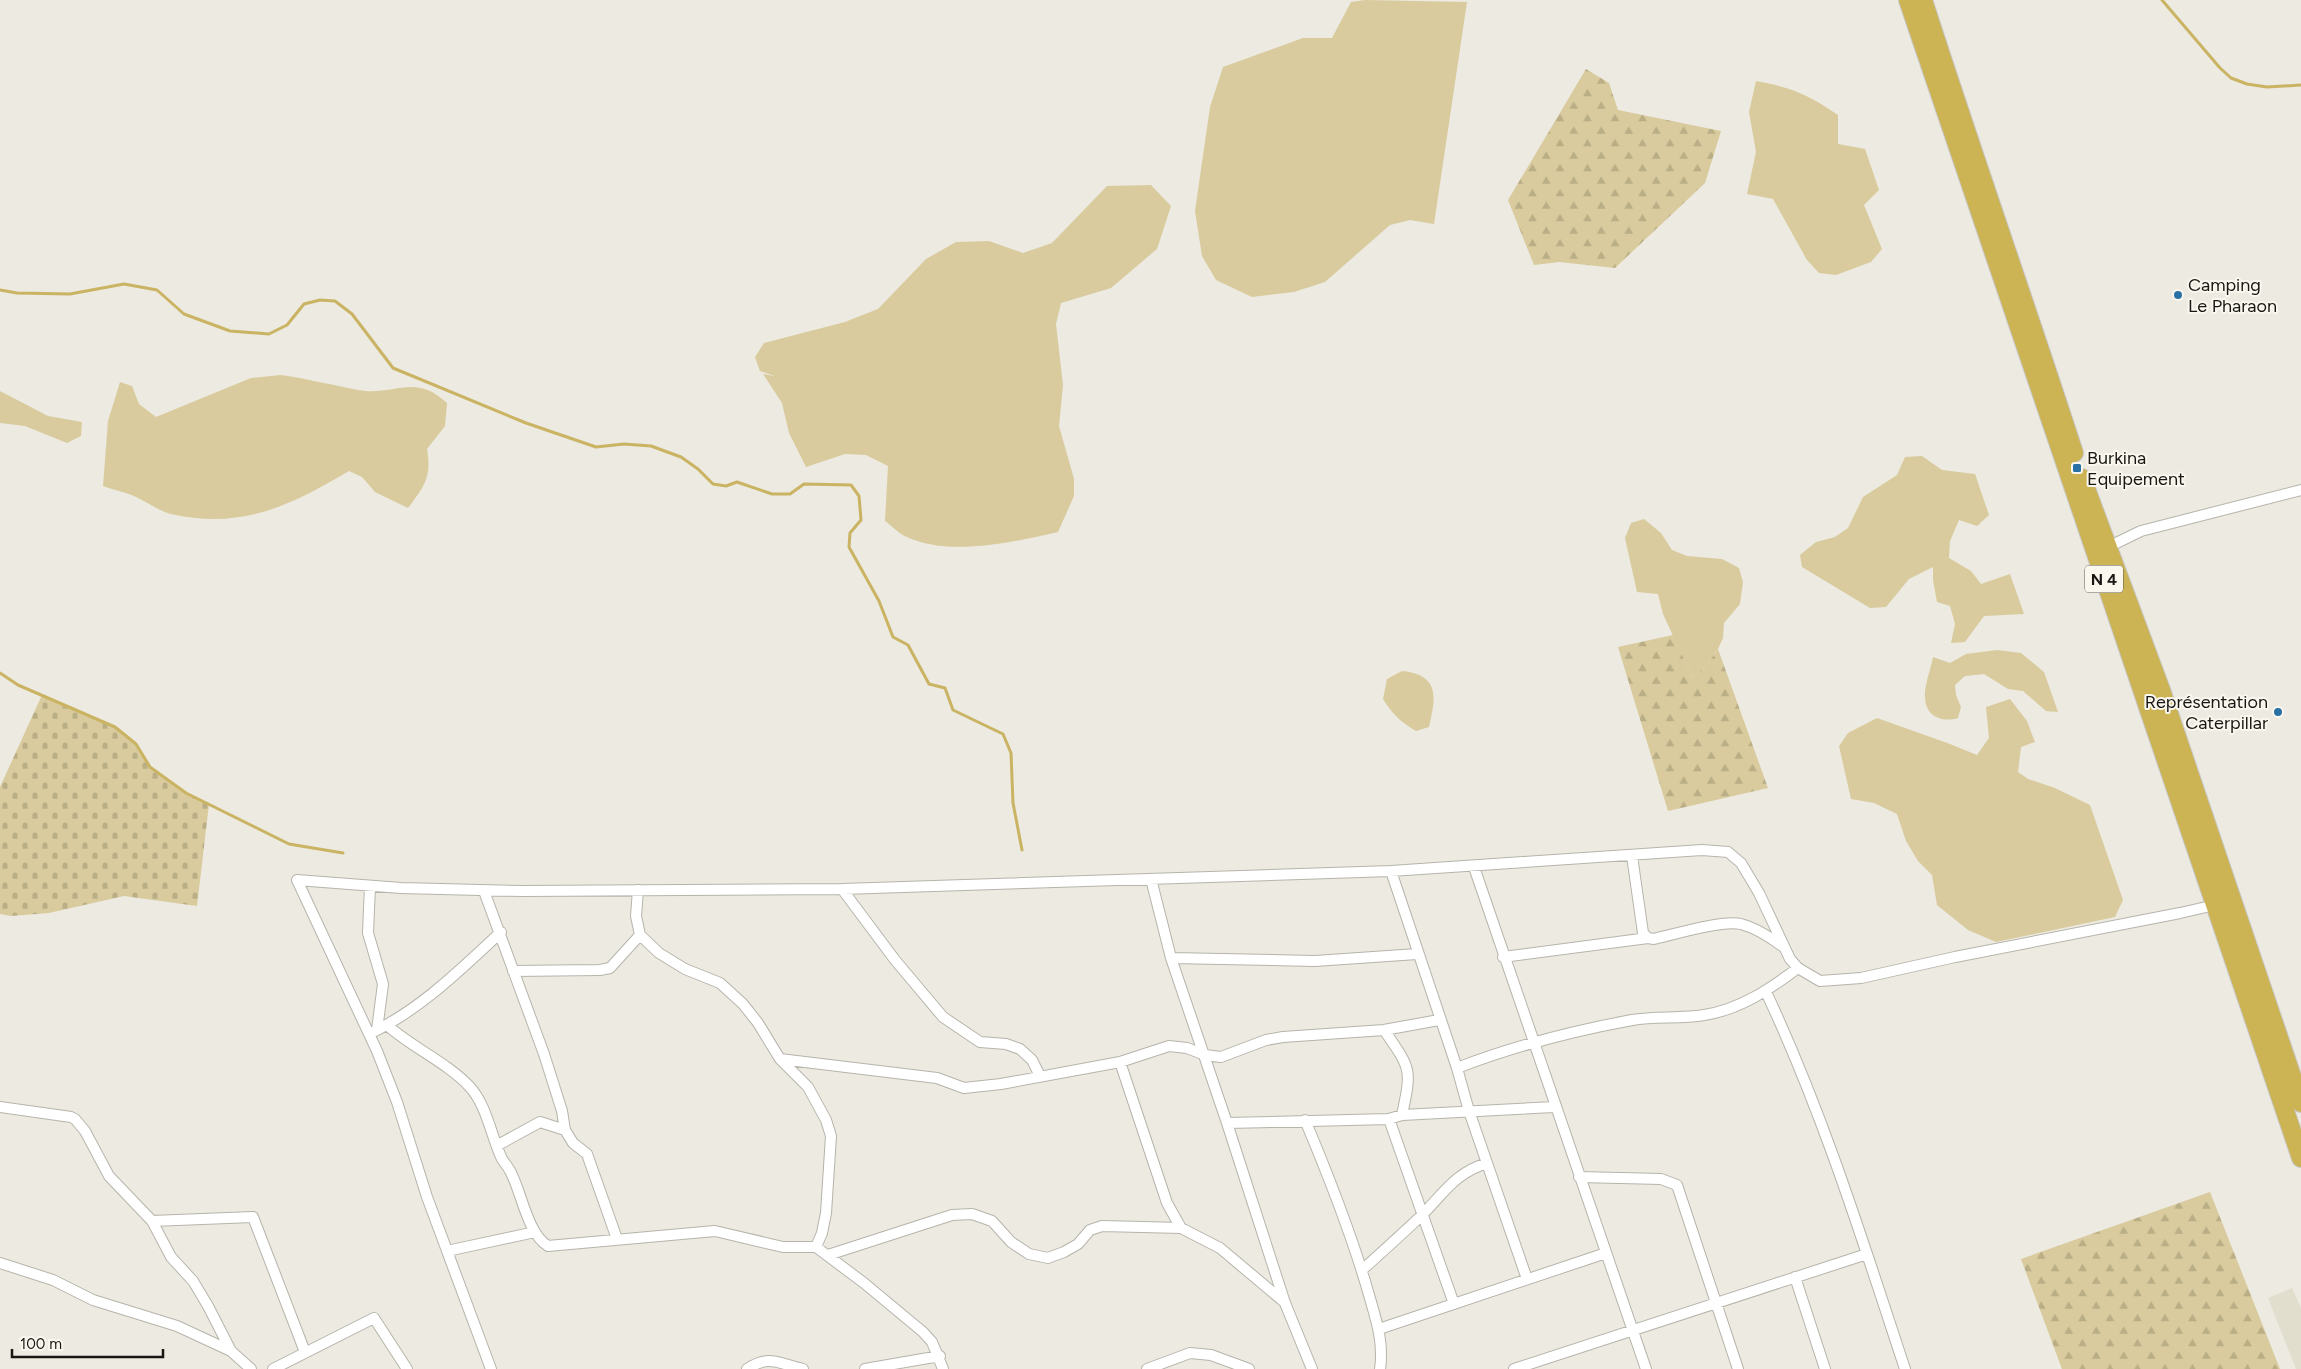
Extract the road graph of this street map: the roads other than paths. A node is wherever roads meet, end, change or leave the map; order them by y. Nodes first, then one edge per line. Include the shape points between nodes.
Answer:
1 (1908, 0) edge
2 (1923, 0) edge
3 (2301, 490) edge
4 (2102, 550) junction
5 (1632, 856) junction
6 (1474, 867) junction
7 (1391, 871) junction
8 (1151, 879) junction
9 (370, 886) junction
10 (842, 889) junction
11 (484, 890) junction
12 (638, 890) junction
13 (2215, 905) junction
14 (501, 932) junction
15 (640, 935) junction
16 (1648, 938) junction
17 (1783, 946) junction
18 (1418, 954) junction
19 (1504, 957) junction
20 (1171, 958) junction
21 (1798, 968) junction
22 (513, 971) junction
23 (1766, 992) junction
24 (1439, 1020) junction
25 (388, 1026) junction
26 (1384, 1030) junction
27 (373, 1032) junction
28 (1532, 1041) junction
29 (1204, 1055) junction
30 (780, 1059) junction
31 (1120, 1062) junction
32 (1457, 1068) junction
33 (1040, 1076) junction
34 (2301, 1103) edge
35 (0, 1107) edge
36 (1554, 1107) junction
37 (1469, 1112) junction
38 (1402, 1115) junction
39 (1390, 1118) junction
40 (1306, 1120) junction
41 (1227, 1122) junction
42 (565, 1130) junction
43 (498, 1145) junction
44 (2301, 1158) edge
45 (1486, 1163) junction
46 (1579, 1177) junction
47 (1423, 1214) junction
48 (152, 1221) junction
49 (1181, 1228) junction
50 (535, 1232) junction
51 (617, 1239) junction
52 (816, 1247) junction
53 (447, 1251) junction
54 (1606, 1253) junction
55 (1867, 1254) junction
56 (828, 1255) junction
57 (0, 1263) edge
58 (1362, 1270) junction
59 (1795, 1278) junction
60 (1527, 1280) junction
61 (1285, 1303) junction
62 (1454, 1304) junction
63 (1716, 1304) junction
64 (1379, 1329) junction
65 (1633, 1331) junction
66 (231, 1351) junction
67 (305, 1352) junction
68 (940, 1356) junction
69 (892, 1367) edge
70 (251, 1369) edge
71 (273, 1369) edge
72 (407, 1369) edge
73 (491, 1369) edge
74 (747, 1369) edge
75 (803, 1369) edge
76 (865, 1369) edge
77 (943, 1369) edge
78 (1148, 1369) edge
79 (1249, 1369) edge
80 (1312, 1369) edge
81 (1380, 1369) edge
82 (1514, 1369) edge
83 (1646, 1369) edge
84 (1738, 1369) edge
85 (1825, 1369) edge
86 (1905, 1369) edge

1 - 4 highway, N 4
2 - 4 highway, N 4 via 2056,393
3 - 4 street via 2148,529
4 - 13 highway, N 4
4 - 34 highway, N 4 via 2161,690
5 - 6 street
5 - 16 street via 1643,933
5 - 17 street via 1702,850 1720,850 1734,856 1759,893
6 - 7 street
6 - 19 street
7 - 8 street
7 - 18 street
8 - 10 street
8 - 20 street
9 - 11 street
9 - 27 street via 368,933 383,984
9 - 27 street via 297,880
10 - 12 street
10 - 33 street via 943,1017 980,1042 1006,1044 1020,1049 1032,1060
11 - 12 street
11 - 14 street
12 - 15 street via 636,916
13 - 21 street via 1861,978 1820,981
13 - 44 highway, N 4
14 - 22 street
14 - 25 street via 410,1012
15 - 22 street via 610,968
15 - 30 street via 659,953 720,984 743,1004
16 - 17 street via 1730,923 1752,928
16 - 19 street
17 - 21 street
18 - 20 street via 1315,961
18 - 24 street
19 - 28 street
20 - 29 street
21 - 23 street
22 - 42 street via 544,1054
23 - 28 street via 1716,1013 1648,1017
23 - 55 street via 1804,1079
24 - 26 street
24 - 32 street
25 - 27 street
25 - 43 street via 469,1086
26 - 29 street via 1283,1037 1266,1040 1231,1055
26 - 38 street via 1406,1061 1409,1078
27 - 53 street
28 - 32 street
28 - 36 street
29 - 31 street via 1187,1048 1168,1046
29 - 41 street
30 - 33 street via 937,1078 964,1088
30 - 52 street via 808,1087 831,1136 826,1213
31 - 33 street
31 - 49 street via 1167,1202
32 - 37 street
35 - 48 street via 75,1119 109,1176
36 - 37 street
36 - 46 street
37 - 38 street
37 - 45 street
38 - 39 street
39 - 40 street
39 - 47 street
40 - 41 street
40 - 58 street via 1339,1200
41 - 61 street
42 - 43 street via 540,1122
42 - 51 street via 573,1143 587,1154
43 - 50 street
45 - 47 street via 1458,1176
45 - 60 street
46 - 54 street
46 - 63 street via 1662,1179 1676,1185
47 - 58 street
47 - 62 street
48 - 66 street via 171,1257 193,1281
48 - 67 street via 253,1217
49 - 56 street via 1102,1226 1090,1230 1078,1244 1048,1258 1029,1254 1011,1242 992,1221 972,1214 952,1215
49 - 61 street via 1220,1248
50 - 51 street via 548,1246
50 - 53 street
51 - 52 street via 716,1231 783,1247
52 - 56 street
53 - 73 street
54 - 60 street
54 - 65 street
55 - 59 street
55 - 86 street
56 - 68 street via 923,1332
57 - 66 street via 54,1280 93,1300 178,1326
58 - 64 street
59 - 63 street
59 - 85 street
60 - 62 street
61 - 80 street
62 - 64 street
63 - 65 street
63 - 84 street
64 - 81 street via 1383,1354
65 - 82 street
65 - 83 street
66 - 70 street
67 - 71 street
67 - 72 street via 374,1318
68 - 69 street
68 - 77 street
69 - 76 street
74 - 75 street via 770,1359
78 - 79 street via 1190,1352 1212,1355

